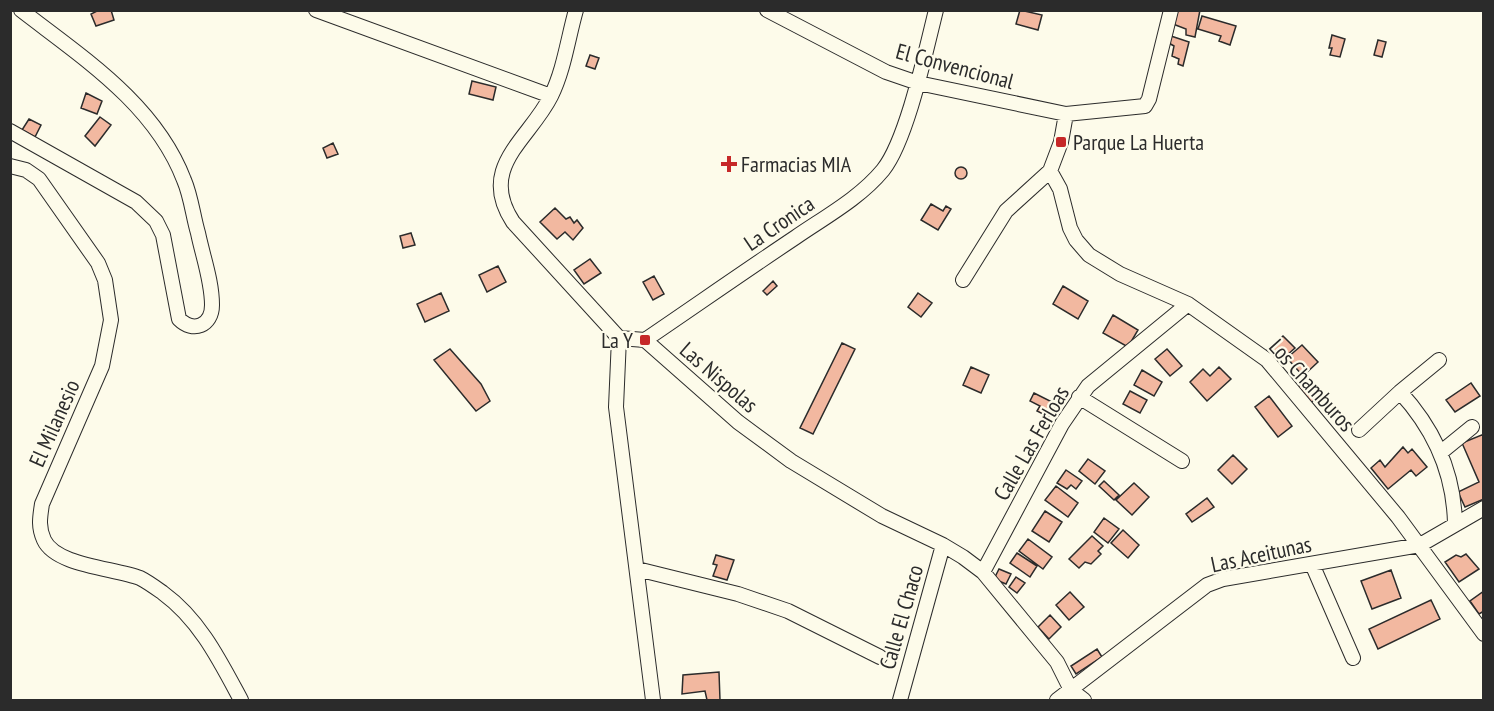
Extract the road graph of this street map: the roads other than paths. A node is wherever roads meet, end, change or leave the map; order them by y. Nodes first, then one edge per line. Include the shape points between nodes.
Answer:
1 (21, 10) edge
2 (316, 10) edge
3 (576, 10) edge
4 (767, 10) edge
5 (936, 10) edge
6 (1171, 10) edge
7 (918, 82) junction
8 (551, 96) junction
9 (1066, 114) junction
10 (10, 132) edge
11 (10, 166) edge
12 (1050, 171) junction
13 (963, 280) dead end
14 (1188, 304) junction
15 (619, 338) junction
16 (645, 340) junction
17 (1439, 360) dead end
18 (1400, 392) junction
19 (1079, 397) junction
20 (1472, 427) dead end
21 (1359, 430) dead end
22 (1440, 453) junction
23 (1182, 461) dead end
24 (1484, 508) edge
25 (1455, 524) junction
26 (943, 544) junction
27 (1420, 545) junction
28 (1312, 564) junction
29 (637, 569) junction
30 (982, 572) junction
31 (1484, 634) edge
32 (880, 657) dead end
33 (1353, 658) dead end
34 (1071, 690) junction
35 (240, 700) edge
36 (652, 700) edge
37 (900, 700) edge
38 (1057, 700) edge
39 (1084, 700) edge

1 - 10 street via 100,72 143,112 170,148 185,181 212,290 212,309 206,322 196,328 187,327 179,319 163,235 136,202
2 - 8 street
3 - 8 street
4 - 7 street, El Convencional via 886,72
5 - 7 street, La Cronica
6 - 9 street, El Convencional via 1145,106
7 - 9 street, El Convencional
7 - 16 street, La Cronica via 884,169 862,190
8 - 15 street via 507,158 501,176 502,206
9 - 12 street
11 - 35 street, El Milanesio via 39,179 98,263 105,280 111,320 102,366 42,504 39,525 44,542 61,556 142,579 165,594 195,622
12 - 13 street via 1006,212
12 - 14 street, Los Chamburos via 1060,189 1070,228 1089,255 1120,274
14 - 19 street, Calle Las Ferloas
14 - 27 street, Los Chamburos via 1267,360
15 - 16 street
15 - 29 street via 616,407
16 - 26 street, Las Nispolas via 738,422 791,461 882,516
17 - 18 street
18 - 21 street
18 - 22 street via 1415,409
19 - 23 street
19 - 30 street, Calle Las Ferloas
20 - 22 street
22 - 25 street via 1455,495
24 - 25 street, Las Aceitunas
25 - 27 street, Las Aceitunas
26 - 30 street, Las Nispolas
26 - 37 street, Calle El Chaco
27 - 28 street, Las Aceitunas
27 - 31 street, Los Chamburos
28 - 33 street
28 - 34 street, Las Aceitunas via 1207,585
29 - 32 street via 788,611
29 - 36 street
30 - 34 street, Las Nispolas via 1057,662
34 - 38 street, Las Aceitunas
34 - 39 street, Las Nispolas

